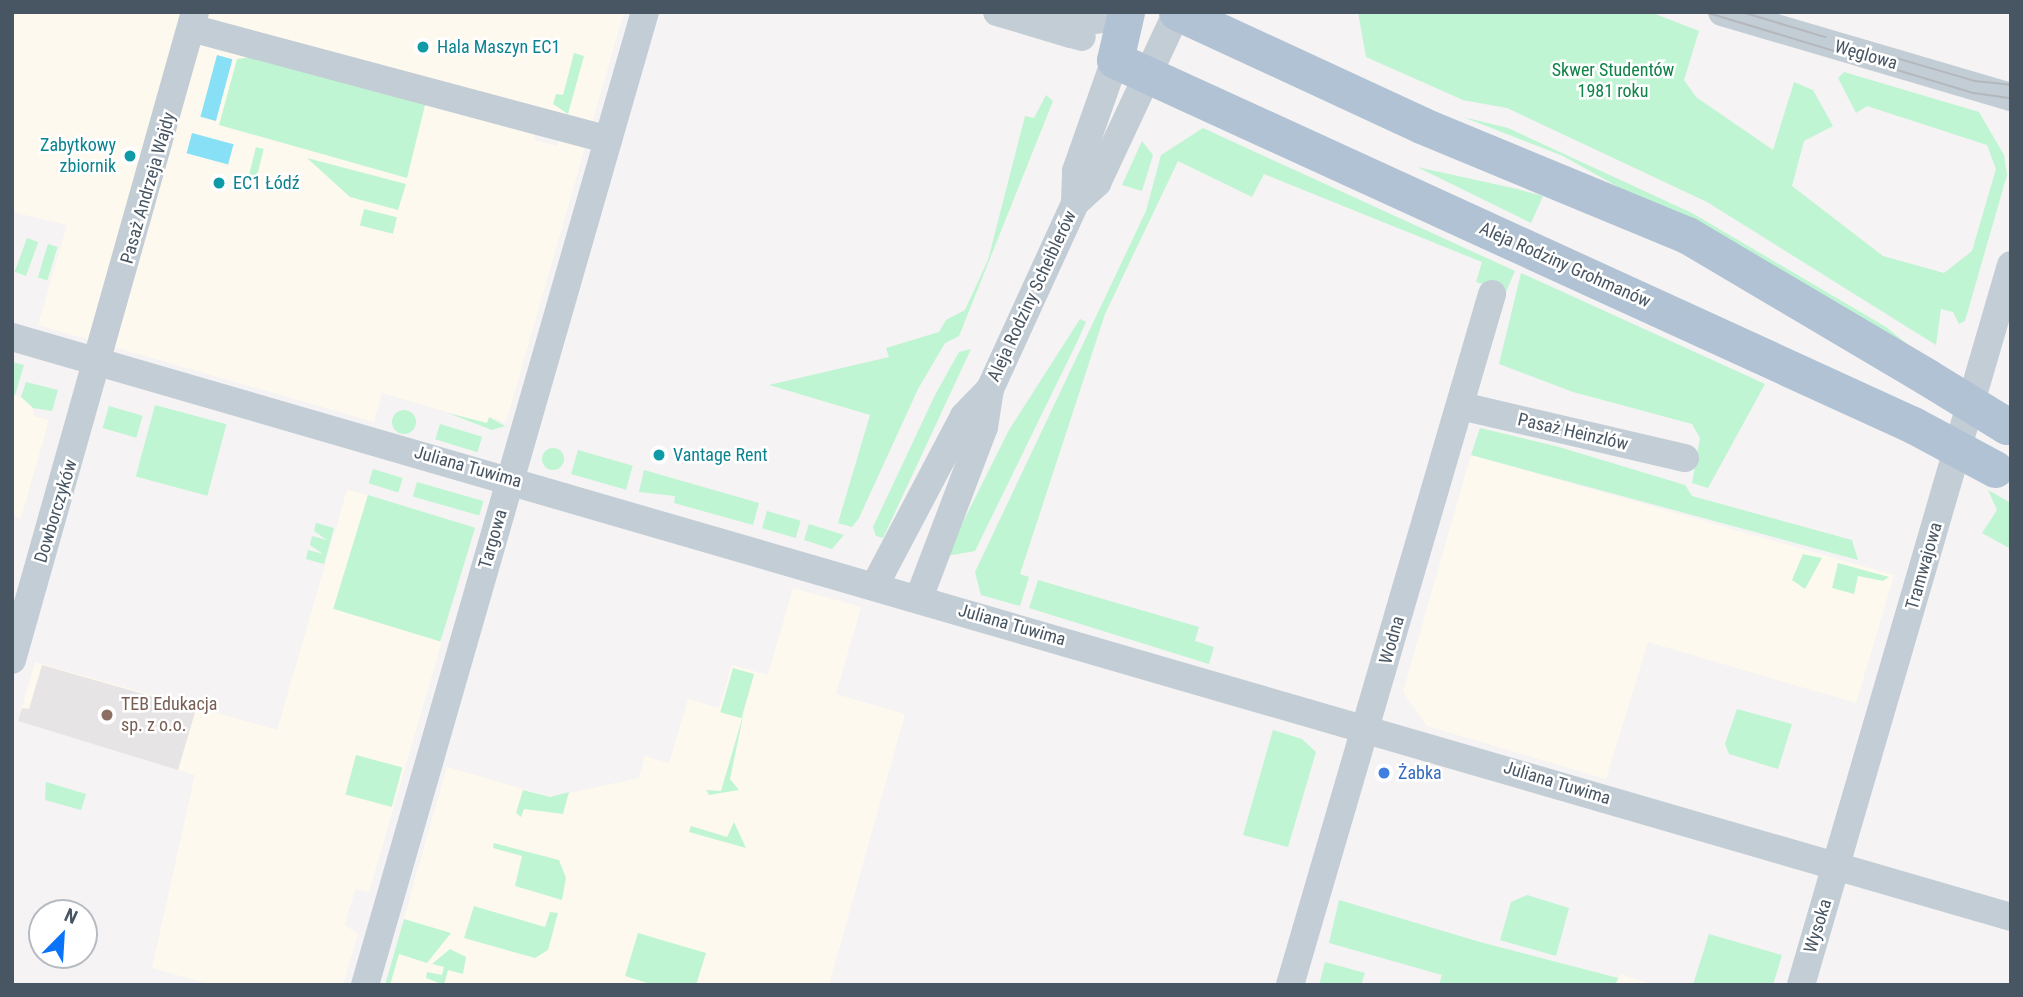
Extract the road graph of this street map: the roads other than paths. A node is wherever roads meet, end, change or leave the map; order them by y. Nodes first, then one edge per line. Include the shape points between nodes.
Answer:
1 (645, 12) edge
2 (997, 12) edge
3 (1177, 12) edge
4 (1722, 12) edge
5 (1118, 15) edge
6 (193, 20) edge
7 (1096, 54) junction
8 (1141, 89) junction
9 (2011, 97) edge
10 (608, 140) junction
11 (1075, 203) junction
12 (2011, 265) edge
13 (1492, 294) dead end
14 (12, 337) edge
15 (99, 363) junction
16 (989, 390) junction
17 (1461, 406) junction
18 (2009, 427) edge
19 (1685, 458) dead end
20 (2003, 474) edge
21 (511, 479) junction
22 (875, 585) junction
23 (919, 598) junction
24 (12, 660) edge
25 (1366, 728) junction
26 (1836, 867) junction
27 (2011, 917) edge
28 (365, 985) edge
29 (1290, 985) edge
30 (1801, 985) edge

1 - 10 street, Targowa
2 - 7 street
3 - 8 street, Aleja Rodziny Scheiblerów
3 - 18 main road, bridge via 1380,106 1687,235
4 - 9 street, Węglowa
5 - 7 main road, Aleja Rodziny Scheiblerów
5 - 7 street via 1063,24
6 - 10 street
6 - 15 street, Pasaż Andrzeja Wajdy
7 - 8 main road, Aleja Rodziny Grohmanów
7 - 11 street, Aleja Rodziny Scheiblerów
8 - 11 street, Aleja Rodziny Scheiblerów via 1097,183
8 - 20 main road, Aleja Rodziny Grohmanów, bridge via 1191,95 1913,425
10 - 21 street, Targowa
11 - 16 street, Aleja Rodziny Scheiblerów
12 - 26 street, Tramwajowa
13 - 17 street, Wodna
14 - 15 street, Juliana Tuwima
15 - 21 street, Juliana Tuwima
15 - 24 street, Dowborczyków
16 - 22 street, Aleja Rodziny Scheiblerów via 964,416
16 - 23 street, Aleja Rodziny Scheiblerów via 984,427
17 - 19 street, Pasaż Heinzlów
17 - 25 street, Wodna
21 - 22 street, Juliana Tuwima
21 - 28 street, Targowa
22 - 23 street, Juliana Tuwima
23 - 25 street, Juliana Tuwima
25 - 26 street, Juliana Tuwima
25 - 29 street, Wodna
26 - 27 street, Juliana Tuwima
26 - 30 street, Wysoka

